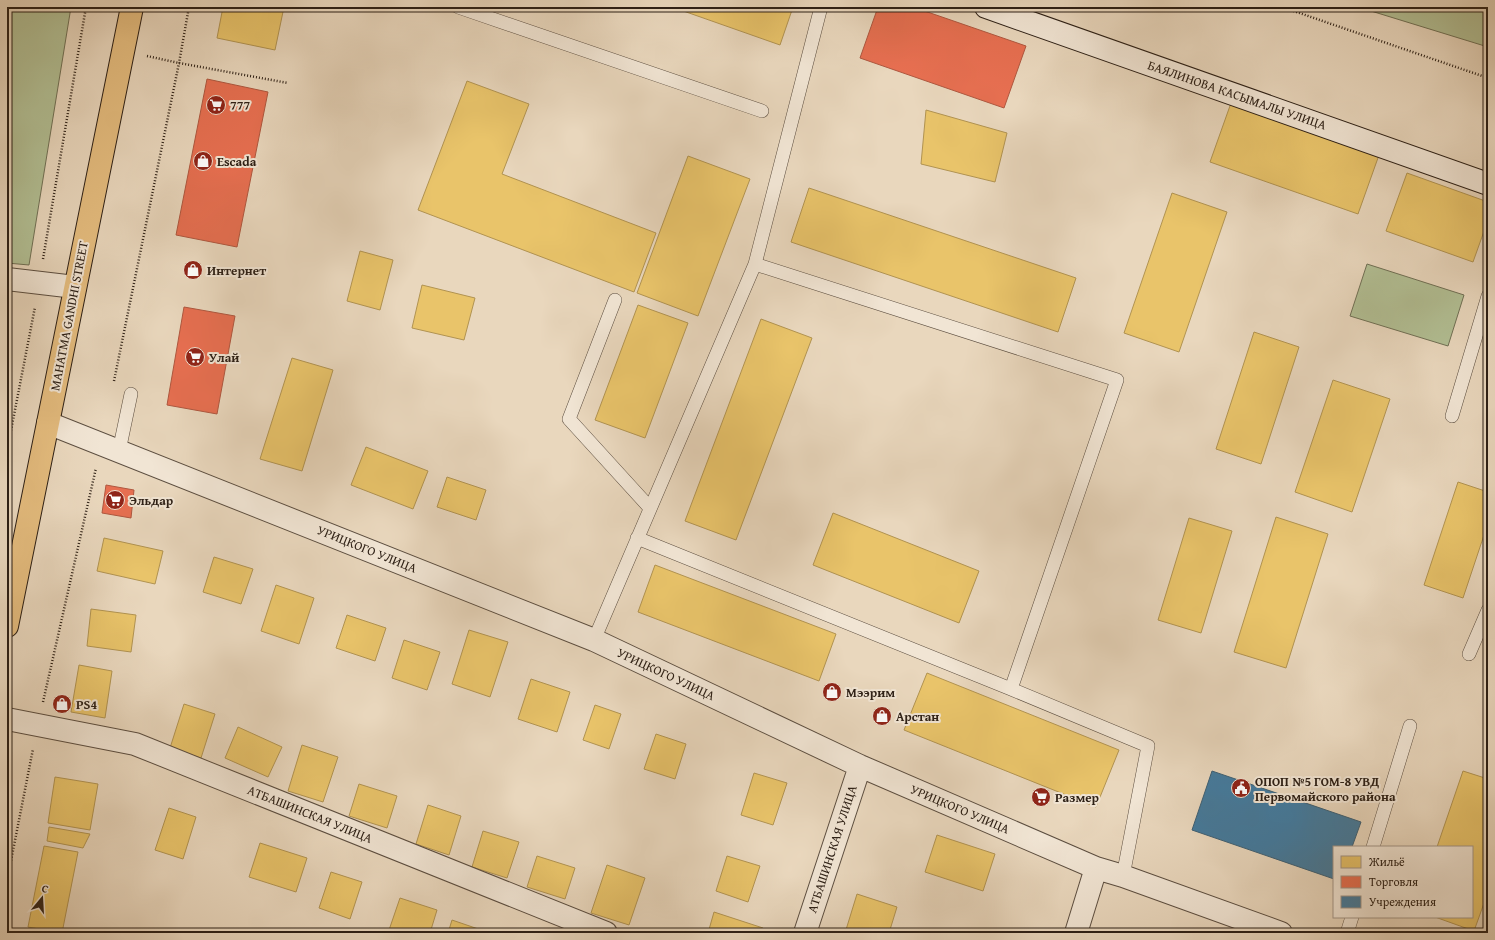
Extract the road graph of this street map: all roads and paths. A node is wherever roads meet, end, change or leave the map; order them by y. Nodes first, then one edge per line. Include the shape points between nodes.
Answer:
1 (86, 7) edge
2 (132, 7) edge
3 (458, 7) edge
4 (821, 7) edge
5 (986, 7) edge
6 (1282, 7) edge
7 (123, 50) junction
8 (1488, 78) edge
9 (288, 83) dead end
10 (762, 111) dead end
11 (1488, 184) edge
12 (755, 264) junction
13 (7, 279) edge
14 (39, 283) junction
15 (75, 287) junction
16 (1488, 296) edge
17 (615, 300) dead end
18 (131, 394) dead end
19 (1452, 416) dead end
20 (48, 423) junction
21 (119, 451) junction
22 (7, 452) edge
23 (650, 508) junction
24 (638, 538) junction
25 (1488, 610) edge
26 (7, 626) edge
27 (594, 640) junction
28 (1469, 654) dead end
29 (1012, 689) junction
30 (7, 719) edge
31 (1410, 726) dead end
32 (860, 766) junction
33 (1373, 846) edge
34 (1096, 868) junction
35 (1123, 876) junction
36 (1352, 918) edge
37 (606, 933) edge
38 (805, 933) edge
39 (1076, 933) edge
40 (1281, 933) edge
41 (1347, 933) edge

1 - 14 path
2 - 7 main road, MAHATMA GANDHI STREET
3 - 10 lane
4 - 12 lane
5 - 11 street, БАЯЛИНОВА КАСЫМАЛЫ УЛИЦА
6 - 8 path
7 - 9 path
7 - 15 main road, MAHATMA GANDHI STREET
12 - 23 lane
12 - 29 lane via 1117,380
13 - 14 street
14 - 15 street
14 - 22 path
15 - 20 main road, MAHATMA GANDHI STREET
16 - 19 lane
17 - 23 lane via 570,419
18 - 21 lane
20 - 21 street, УРИЦКОГО УЛИЦА
20 - 26 main road, MAHATMA GANDHI STREET
21 - 27 street, УРИЦКОГО УЛИЦА
23 - 24 lane
24 - 27 lane
24 - 29 lane
25 - 28 lane
27 - 32 street, УРИЦКОГО УЛИЦА
29 - 35 lane via 1148,746
30 - 37 street, АТБАШИНСКАЯ УЛИЦА via 134,744
31 - 33 lane
32 - 34 street, УРИЦКОГО УЛИЦА
32 - 38 street, АТБАШИНСКАЯ УЛИЦА
34 - 35 street, УРИЦКОГО УЛИЦА
34 - 39 street
35 - 40 street, УРИЦКОГО УЛИЦА
36 - 41 lane

